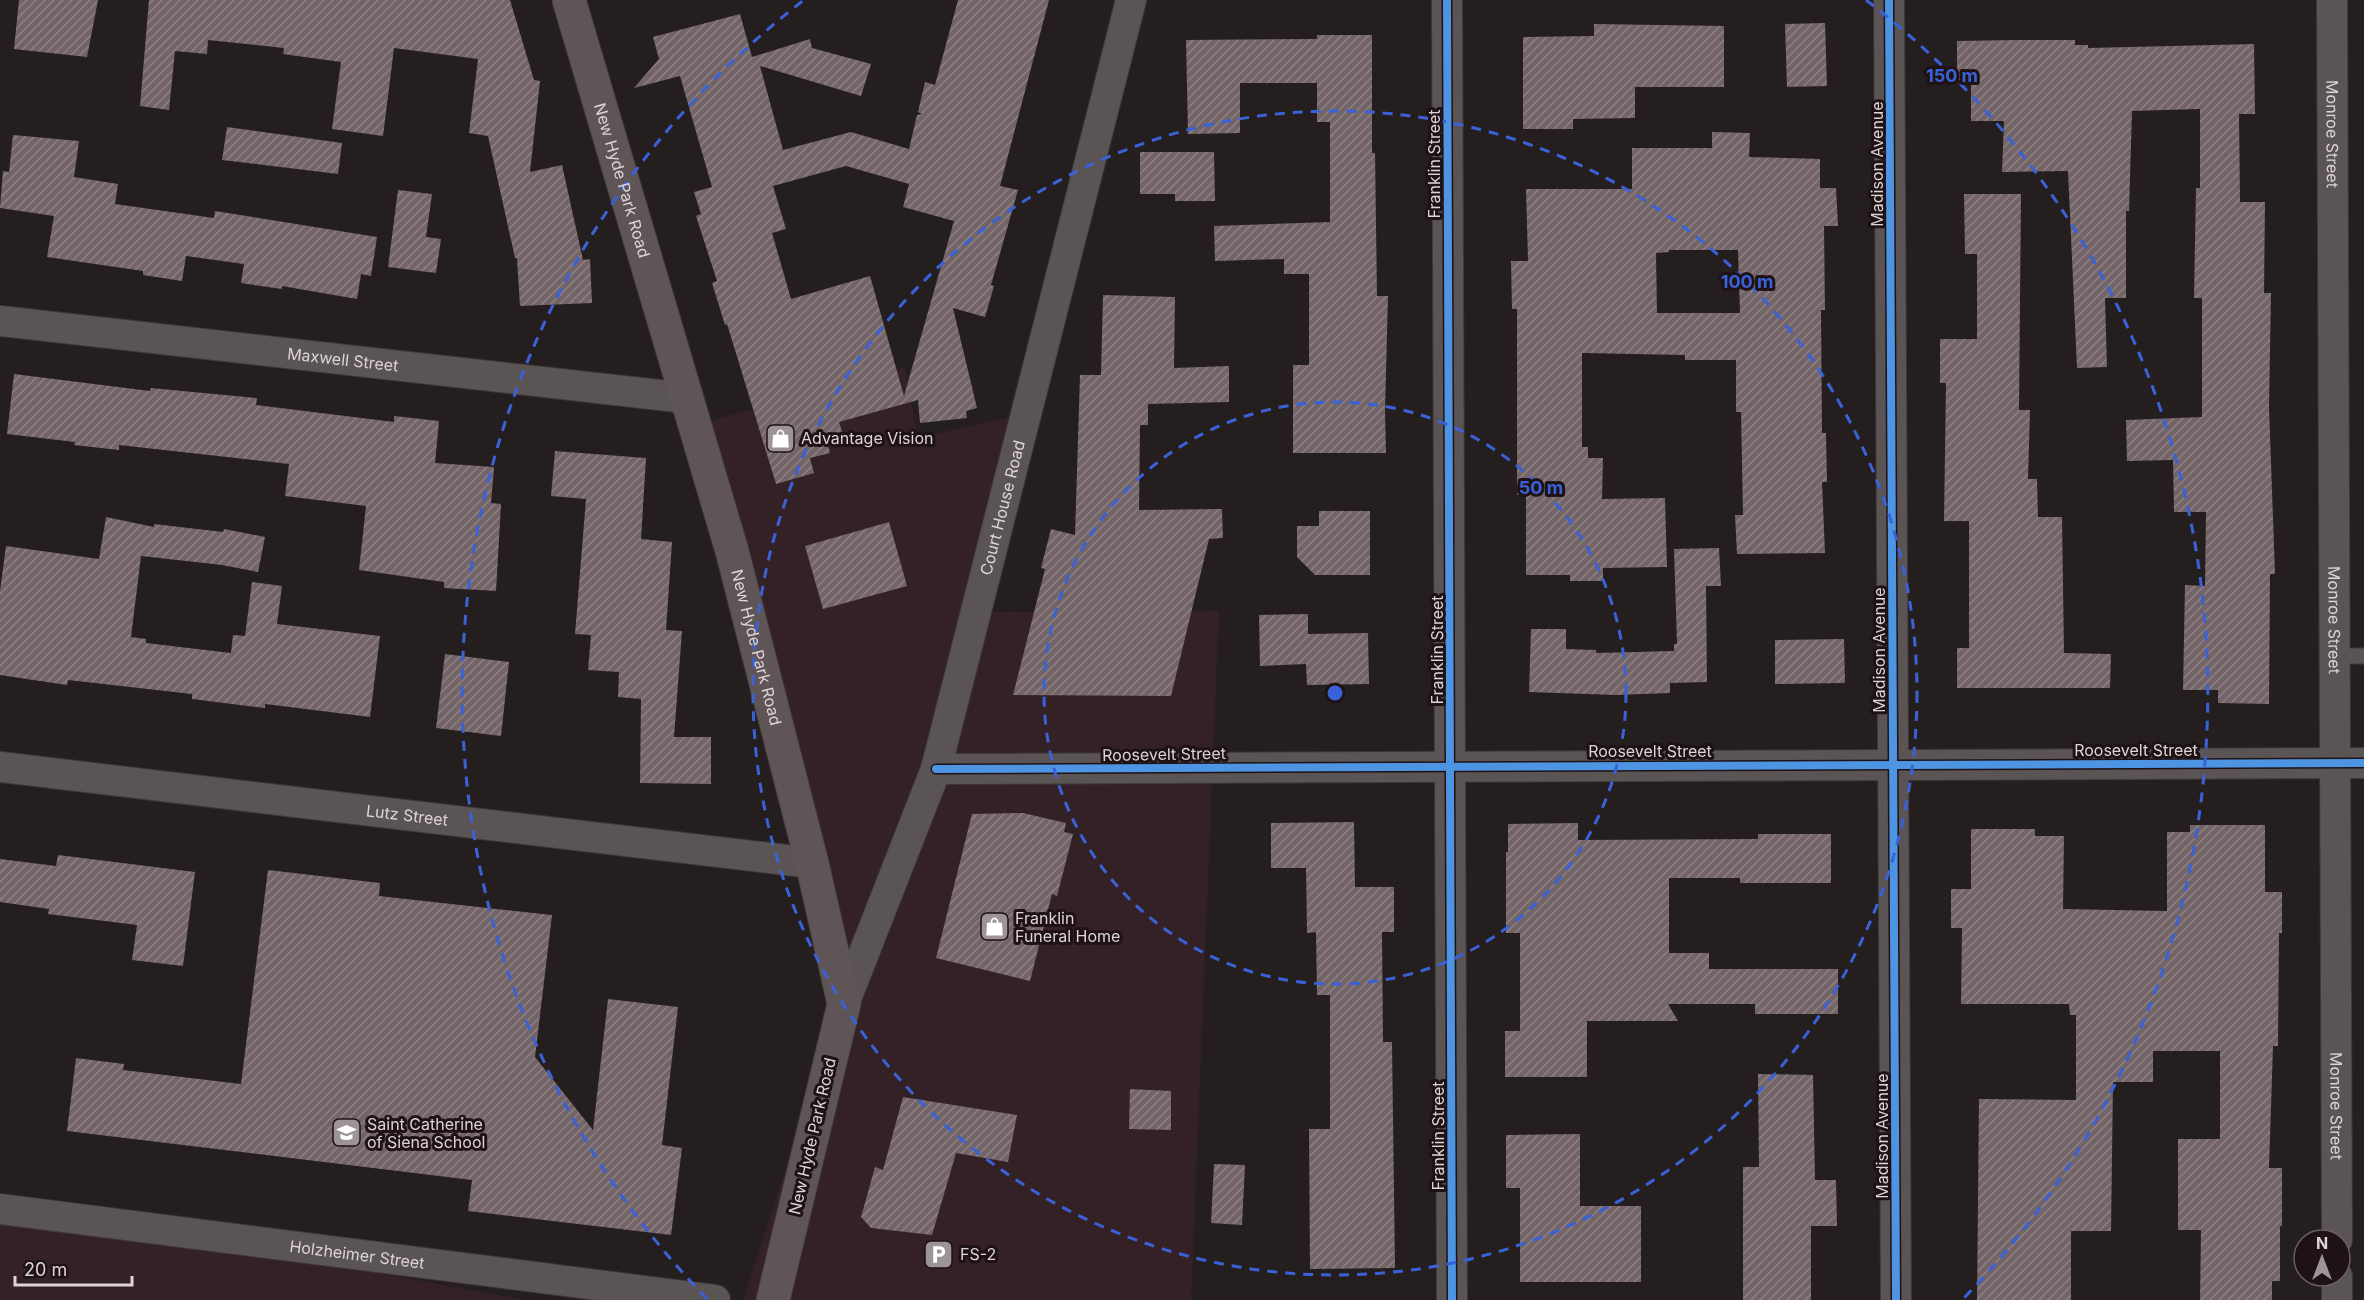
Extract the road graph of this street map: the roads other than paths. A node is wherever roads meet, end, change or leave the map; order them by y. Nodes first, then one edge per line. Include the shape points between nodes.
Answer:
1 (569, 0) edge
2 (1131, 0) edge
3 (1447, 0) edge
4 (1889, 0) edge
5 (2332, 0) edge
6 (0, 321) edge
7 (686, 398) junction
8 (2334, 656) junction
9 (2364, 656) edge
10 (2334, 763) junction
11 (2364, 763) edge
12 (1893, 764) junction
13 (1451, 766) junction
14 (0, 767) edge
15 (936, 769) junction
16 (812, 863) junction
17 (844, 1004) junction
18 (0, 1209) edge
19 (2337, 1228) edge
20 (715, 1300) edge
21 (773, 1300) edge
22 (1452, 1300) edge
23 (1896, 1300) edge

1 - 7 main road, New Hyde Park Road
2 - 15 street, Court House Road
3 - 13 street, Franklin Street
4 - 12 street, Madison Avenue
5 - 8 street, Monroe Street
6 - 7 street, Maxwell Street
7 - 16 main road, New Hyde Park Road via 732,551
8 - 9 lane
8 - 10 street, Monroe Street
10 - 11 street, Roosevelt Street
10 - 12 street, Roosevelt Street
10 - 19 street, Monroe Street
12 - 13 street, Roosevelt Street
12 - 23 street, Madison Avenue
13 - 15 street, Roosevelt Street
13 - 22 street, Franklin Street
14 - 16 street, Lutz Street
15 - 17 street, Court House Road
16 - 17 main road, New Hyde Park Road
17 - 21 main road, New Hyde Park Road
18 - 20 street, Holzheimer Street

